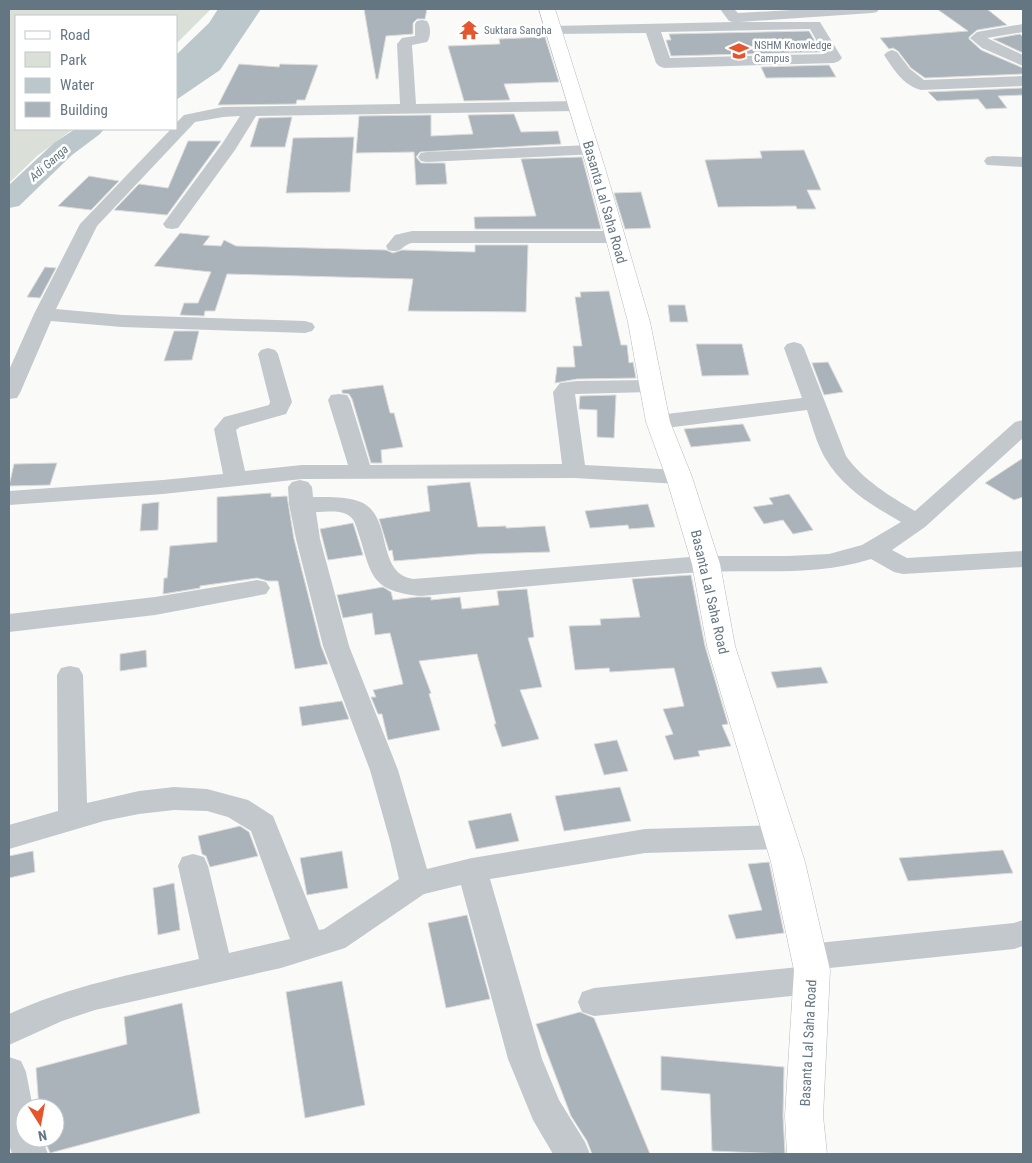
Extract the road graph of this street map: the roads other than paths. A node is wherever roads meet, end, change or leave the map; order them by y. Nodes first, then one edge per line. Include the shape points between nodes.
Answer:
1 (727, 9) edge
2 (872, 9) edge
3 (550, 19) edge
4 (422, 24) dead end
5 (652, 28) junction
6 (1022, 29) edge
7 (892, 56) dead end
8 (1023, 61) edge
9 (1019, 81) edge
10 (1023, 96) edge
11 (578, 106) junction
12 (408, 108) junction
13 (251, 111) junction
14 (591, 150) junction
15 (428, 157) dead end
16 (993, 161) dead end
17 (1023, 162) edge
18 (172, 224) dead end
19 (616, 237) junction
20 (395, 246) dead end
21 (44, 314) junction
22 (305, 327) dead end
23 (794, 348) dead end
24 (268, 354) dead end
25 (651, 386) junction
26 (9, 393) edge
27 (339, 400) dead end
28 (815, 403) junction
29 (658, 422) junction
30 (1023, 427) edge
31 (361, 471) junction
32 (574, 471) junction
33 (302, 472) junction
34 (679, 477) junction
35 (235, 478) junction
36 (9, 498) edge
37 (301, 504) junction
38 (917, 522) junction
39 (873, 550) junction
40 (1023, 559) edge
41 (775, 563) junction
42 (706, 564) junction
43 (257, 588) dead end
44 (712, 599) junction
45 (9, 623) edge
46 (70, 675) dead end
47 (73, 819) junction
48 (9, 837) edge
49 (781, 837) junction
50 (193, 866) dead end
51 (472, 870) junction
52 (415, 884) junction
53 (1023, 933) edge
54 (309, 947) junction
55 (810, 968) junction
56 (217, 969) junction
57 (594, 1002) dead end
58 (9, 1030) edge
59 (9, 1072) edge
60 (30, 1154) edge
61 (572, 1154) edge
62 (807, 1154) edge

1 - 2 street via 734,18
3 - 5 street
3 - 11 main road, Basanta Lal Saha Road
4 - 12 street via 422,39 404,44
5 - 5 street via 664,63 834,58 815,25
6 - 8 street via 982,34 977,38
7 - 9 street via 913,82 921,85
9 - 10 street
11 - 12 street
11 - 14 main road, Basanta Lal Saha Road
12 - 13 street
13 - 18 street
13 - 21 street via 190,118 89,224
14 - 15 street
14 - 19 main road, Basanta Lal Saha Road
16 - 17 street
19 - 20 street via 412,238 402,239
19 - 25 main road, Basanta Lal Saha Road via 639,322
21 - 22 street via 122,322
21 - 26 street
23 - 28 street
24 - 35 street via 281,402 278,409 232,422 225,429
25 - 29 main road, Basanta Lal Saha Road
25 - 32 street via 577,386 564,392
27 - 31 street
28 - 29 street
28 - 38 street via 835,456 843,468 869,493
29 - 34 main road, Basanta Lal Saha Road
30 - 38 street
31 - 32 street
31 - 33 street
32 - 34 street
33 - 35 street
33 - 37 street
34 - 42 main road, Basanta Lal Saha Road
35 - 36 street via 163,487
37 - 42 street via 353,507 360,512 366,521 380,567 389,579 402,586 421,588
37 - 52 street via 336,646 384,770
38 - 39 street
39 - 40 street via 903,566
39 - 41 street via 843,560 804,566
41 - 42 street
41 - 44 street via 732,576
42 - 44 main road, Basanta Lal Saha Road
43 - 45 street via 155,606
44 - 49 main road, Basanta Lal Saha Road via 721,646
46 - 47 street
47 - 48 street
47 - 54 street via 130,804 174,797 224,803 252,814 263,824
49 - 51 street via 645,841
49 - 55 main road, Basanta Lal Saha Road
50 - 56 street
51 - 52 street
51 - 61 street via 525,1059 545,1109
52 - 54 street via 334,939
53 - 55 street
54 - 56 street
55 - 57 street
55 - 62 main road, Basanta Lal Saha Road via 804,1116
56 - 58 street via 95,996 53,1009
59 - 60 street via 17,1117

